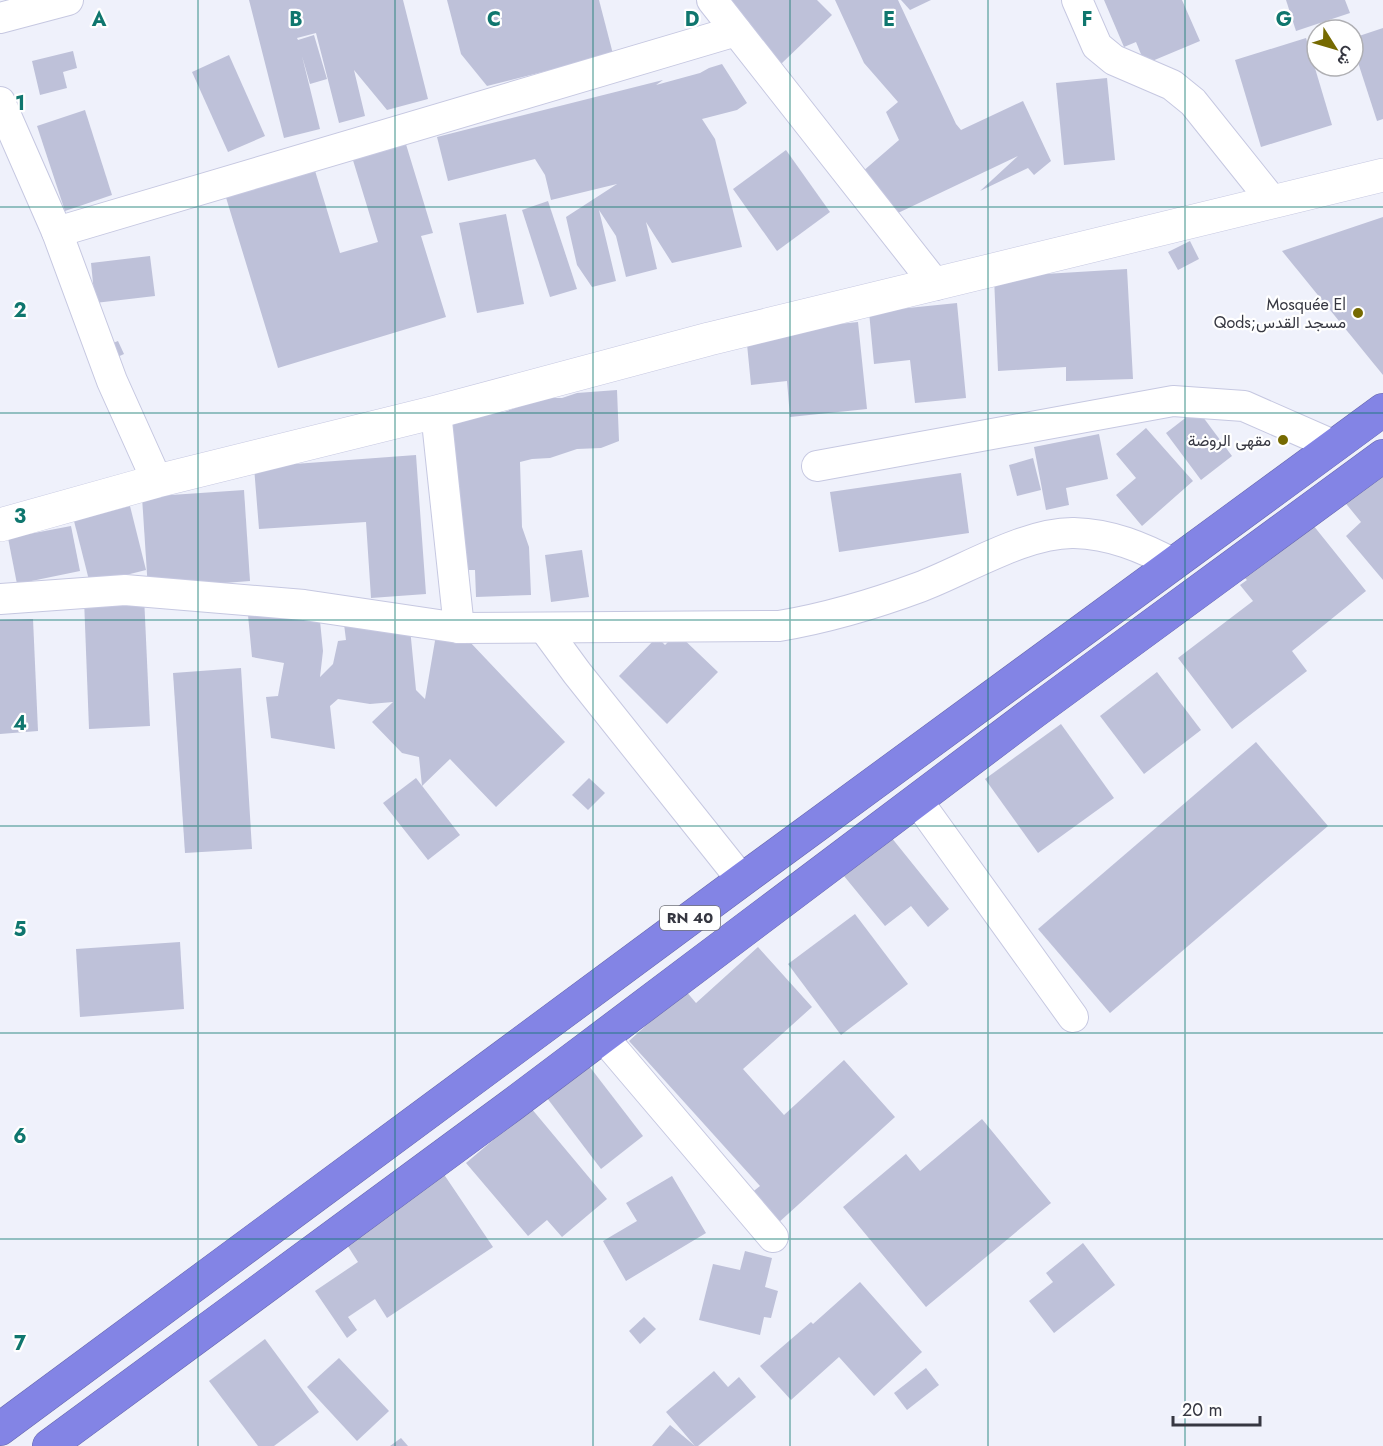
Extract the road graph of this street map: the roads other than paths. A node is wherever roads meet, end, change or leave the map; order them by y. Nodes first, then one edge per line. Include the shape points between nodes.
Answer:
1 (68, 0) edge
2 (712, 0) edge
3 (1077, 0) edge
4 (0, 18) edge
5 (736, 31) junction
6 (0, 102) edge
7 (1383, 175) edge
8 (1273, 202) junction
9 (57, 232) junction
10 (936, 285) junction
11 (1383, 410) edge
12 (436, 412) junction
13 (1335, 446) junction
14 (1383, 456) edge
15 (817, 466) dead end
16 (157, 481) junction
17 (0, 525) edge
18 (1174, 564) junction
19 (0, 599) edge
20 (459, 628) junction
21 (544, 628) junction
22 (917, 800) junction
23 (742, 880) junction
24 (1073, 1017) dead end
25 (603, 1037) junction
26 (773, 1237) dead end
27 (163, 1307) junction
28 (190, 1344) junction
29 (0, 1429) edge
30 (49, 1446) edge

1 - 4 street
2 - 5 street
3 - 8 street via 1097,46 1114,60 1172,85 1193,102
5 - 9 street
5 - 10 street
6 - 9 street
7 - 8 street
8 - 10 street
9 - 16 street via 112,381
10 - 12 street via 709,339
11 - 13 highway, RN 40
12 - 16 street
12 - 20 street
13 - 15 street via 1244,406 1173,401
13 - 18 highway, RN 40
14 - 22 highway, RN 40
16 - 17 street
18 - 21 street via 1140,546 1073,533 1028,540 920,587 819,619 779,626
18 - 23 highway, RN 40
19 - 20 street via 125,590 304,605
20 - 21 street
21 - 23 street
22 - 24 street
22 - 25 highway, RN 40
23 - 27 highway, RN 40
25 - 26 street
25 - 28 highway, RN 40
27 - 28 highway
27 - 29 highway, RN 40
28 - 30 highway, RN 40

